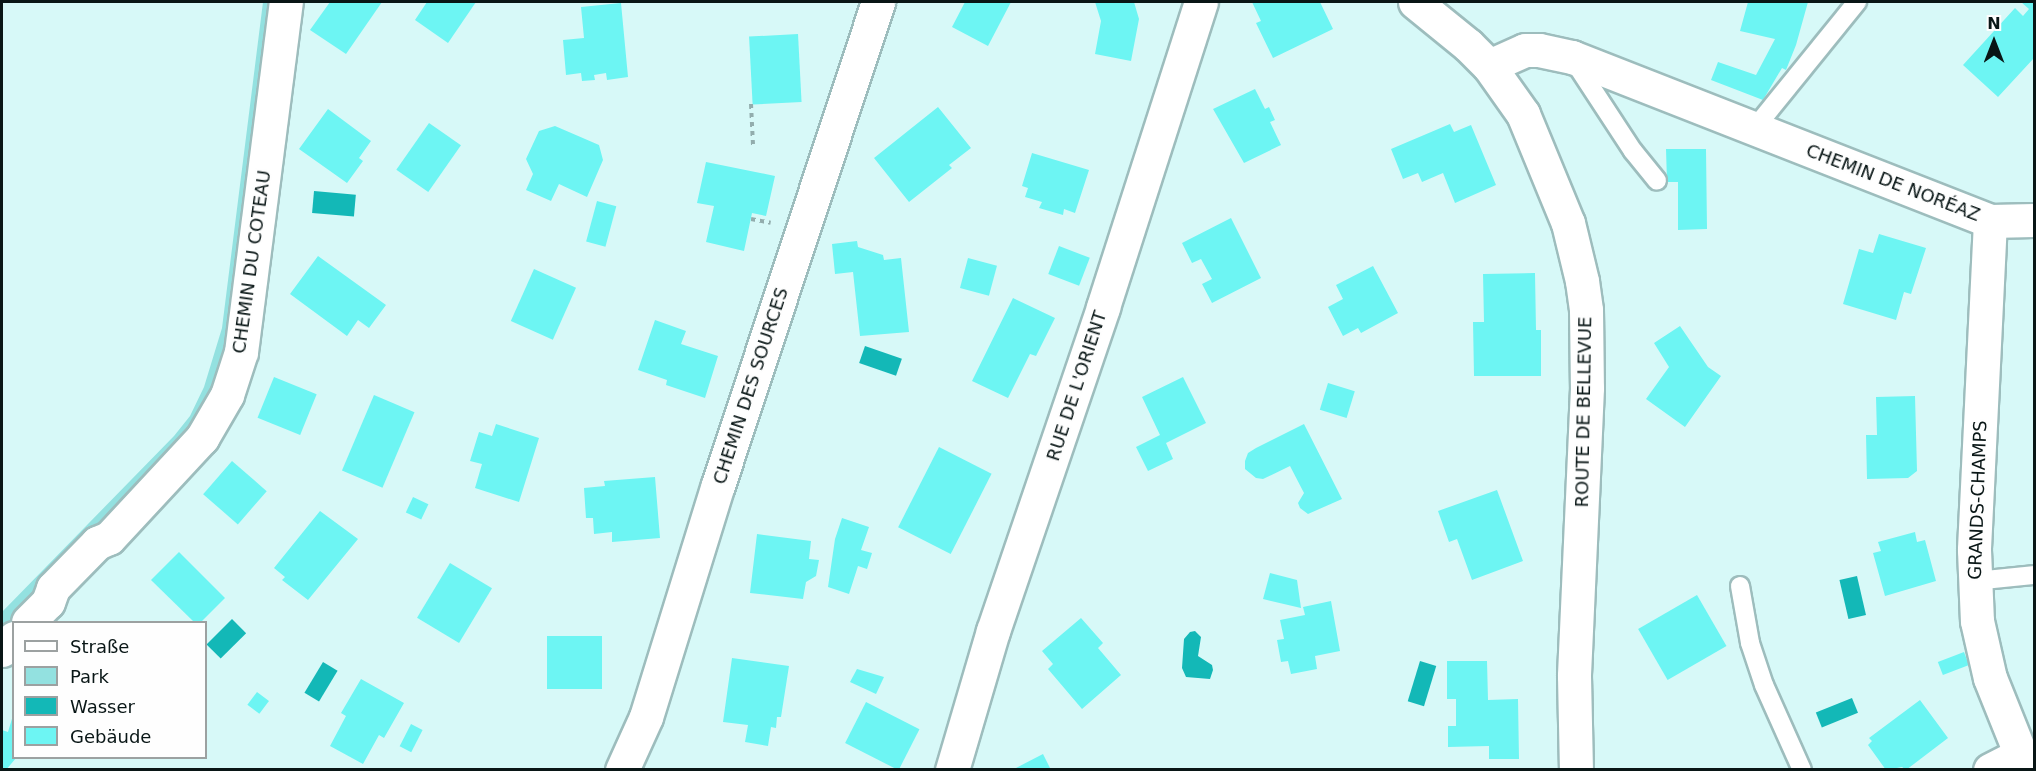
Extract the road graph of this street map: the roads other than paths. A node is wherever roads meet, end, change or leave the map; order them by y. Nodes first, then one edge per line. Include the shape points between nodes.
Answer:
1 (286, 2) edge
2 (878, 2) edge
3 (1201, 2) edge
4 (1415, 2) edge
5 (1857, 2) edge
6 (1572, 57) junction
7 (1489, 66) junction
8 (1754, 129) junction
9 (1657, 181) dead end
10 (2034, 220) edge
11 (1990, 221) junction
12 (2034, 575) edge
13 (1975, 581) junction
14 (1740, 586) dead end
15 (29, 621) edge
16 (2023, 762) edge
17 (622, 770) edge
18 (952, 770) edge
19 (1576, 770) edge
20 (1802, 770) edge
21 (1990, 770) edge

1 - 15 street, CHEMIN DU COTEAU via 242,352 226,395 202,438 110,538 97,543 52,588 48,602
2 - 17 street, CHEMIN DES SOURCES via 718,485 646,717
3 - 18 street, RUE DE L'ORIENT via 993,631
4 - 7 street, ROUTE DE BELLEVUE
5 - 8 lane
6 - 7 street, CHEMIN DE NORÉAZ via 1525,50
6 - 8 street, CHEMIN DE NORÉAZ
6 - 9 lane
7 - 19 street, ROUTE DE BELLEVUE via 1523,114 1540,150 1568,223 1586,310 1587,388 1574,676
8 - 11 street, CHEMIN DE NORÉAZ
10 - 11 street, CHEMIN DE NORÉAZ
11 - 13 street, GRANDS-CHAMPS
12 - 13 lane
13 - 16 street, GRANDS-CHAMPS via 1977,621 1990,678
14 - 20 lane via 1750,643 1764,685
16 - 21 street

